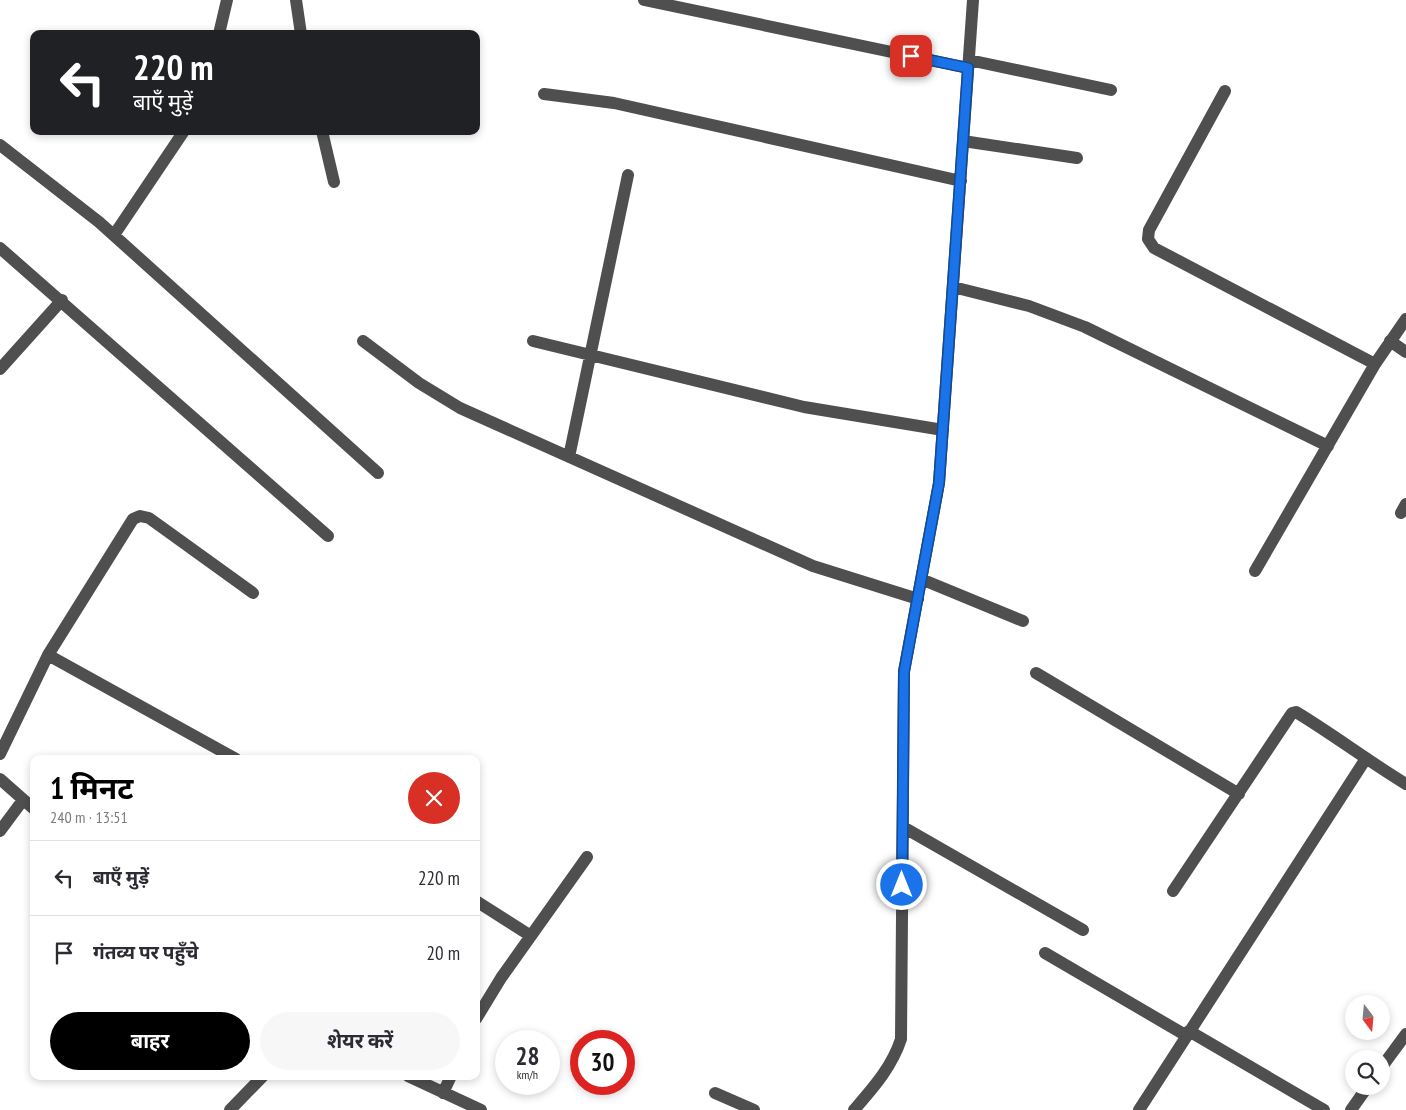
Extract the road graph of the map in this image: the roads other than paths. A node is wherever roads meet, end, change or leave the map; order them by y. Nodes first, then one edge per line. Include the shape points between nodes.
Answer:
1 (227, 0) edge
2 (296, 0) edge
3 (644, 0) edge
4 (973, 0) edge
5 (220, 30) edge
6 (300, 30) edge
7 (968, 64) junction
8 (1110, 90) dead end
9 (1225, 91) dead end
10 (544, 94) dead end
11 (181, 135) edge
12 (323, 135) edge
13 (963, 140) junction
14 (0, 145) edge
15 (1077, 158) dead end
16 (628, 175) dead end
17 (960, 181) junction
18 (334, 182) dead end
19 (114, 235) junction
20 (0, 248) edge
21 (953, 287) junction
22 (62, 300) junction
23 (1406, 319) edge
24 (363, 341) dead end
25 (533, 341) dead end
26 (1390, 341) junction
27 (1406, 352) edge
28 (590, 355) junction
29 (1375, 364) junction
30 (0, 369) edge
31 (943, 430) junction
32 (1328, 446) junction
33 (569, 457) junction
34 (378, 473) dead end
35 (328, 536) dead end
36 (1255, 571) dead end
37 (921, 579) junction
38 (253, 593) dead end
39 (918, 599) junction
40 (1023, 621) dead end
41 (48, 655) junction
42 (1036, 673) dead end
43 (0, 754) edge
44 (229, 755) edge
45 (1365, 760) junction
46 (0, 780) edge
47 (1406, 784) edge
48 (1239, 794) junction
49 (23, 800) junction
50 (30, 806) edge
51 (903, 827) junction
52 (0, 831) edge
53 (587, 857) dead end
54 (1173, 891) dead end
55 (480, 904) edge
56 (1083, 930) dead end
57 (531, 936) junction
58 (1045, 953) dead end
59 (480, 1012) edge
60 (1188, 1033) junction
61 (1406, 1034) edge
62 (1390, 1056) edge
63 (259, 1080) edge
64 (416, 1080) edge
65 (449, 1080) edge
66 (443, 1093) junction
67 (715, 1093) dead end
68 (1362, 1095) edge
69 (232, 1110) edge
70 (481, 1110) edge
71 (754, 1110) edge
72 (854, 1110) edge
73 (1138, 1110) edge
74 (1324, 1110) edge
75 (1351, 1110) edge

1 - 5 street
2 - 6 street
3 - 7 street
4 - 7 street
7 - 8 street
7 - 13 street
9 - 29 street via 1149,230 1148,239 1154,248
10 - 17 street via 614,103
11 - 19 street
12 - 18 street
13 - 15 street
13 - 17 street
14 - 19 street
16 - 28 street
17 - 21 street
19 - 34 street
20 - 22 street
21 - 31 street
21 - 32 street via 1029,306 1085,327
22 - 30 street
22 - 35 street
23 - 26 street
24 - 33 street via 436,395
25 - 28 street
26 - 27 street
26 - 29 street
28 - 31 street via 804,407
28 - 33 street
29 - 32 street
31 - 37 street via 939,483
32 - 36 street
33 - 39 street via 813,566
37 - 39 street
37 - 40 street
38 - 41 street via 149,518 140,516 133,519
39 - 51 street via 904,672
41 - 43 street
41 - 44 street
42 - 48 street
45 - 47 street
45 - 48 street via 1334,736 1296,712 1292,713
45 - 60 street
46 - 49 street
48 - 54 street
49 - 50 street
49 - 52 street
51 - 56 street
51 - 72 street via 901,1039 881,1078
53 - 57 street
55 - 57 street
57 - 59 street
58 - 60 street
60 - 73 street
60 - 74 street
61 - 62 street
63 - 69 street
64 - 66 street
65 - 66 street
66 - 70 street
67 - 71 street
68 - 75 street

